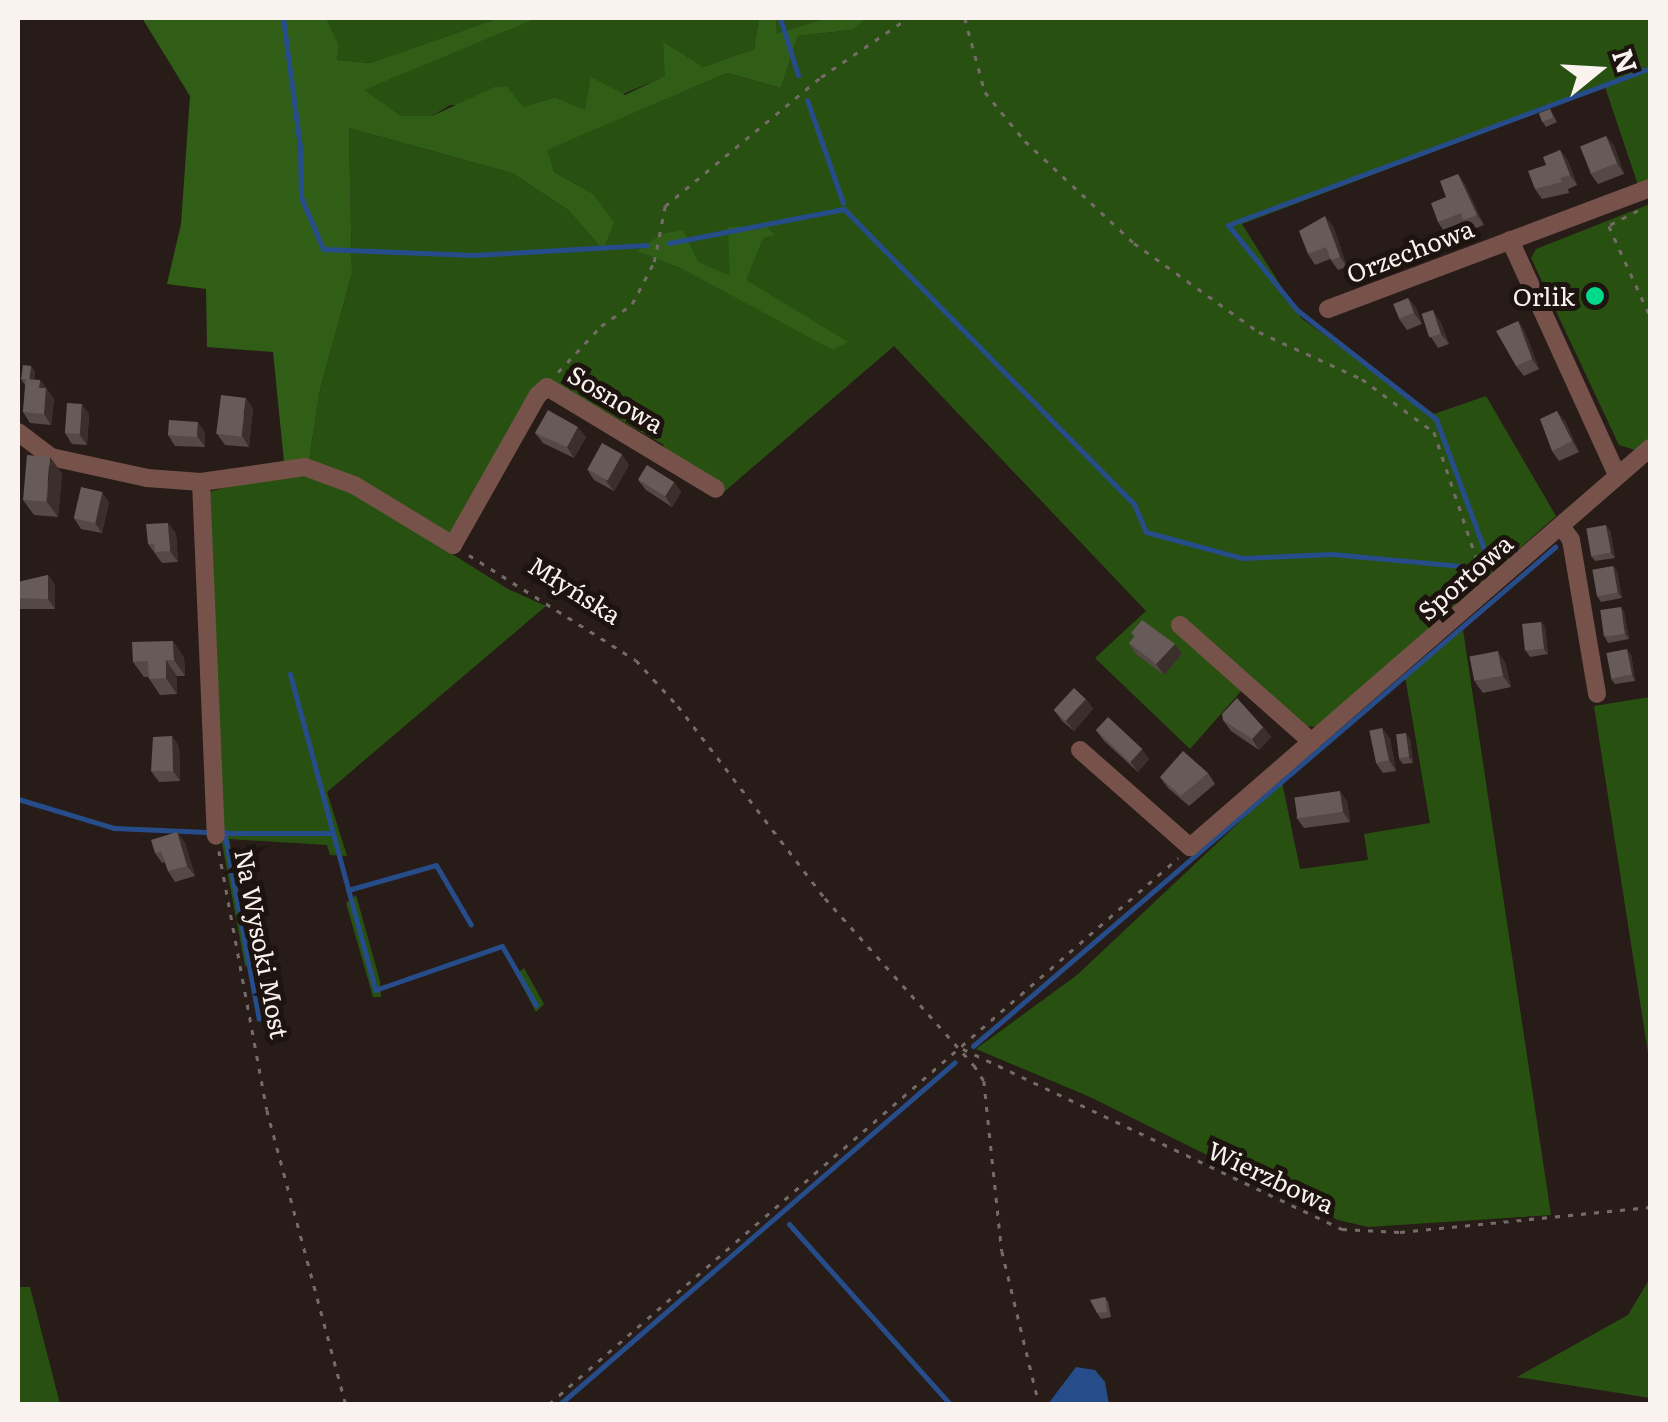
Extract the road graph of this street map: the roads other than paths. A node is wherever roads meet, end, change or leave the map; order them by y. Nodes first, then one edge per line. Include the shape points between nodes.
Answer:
1 (1650, 188) edge
2 (1510, 240) junction
3 (1328, 309) dead end
4 (18, 432) edge
5 (1650, 448) edge
6 (1617, 475) junction
7 (201, 482) junction
8 (716, 489) dead end
9 (1561, 526) junction
10 (1180, 625) dead end
11 (1597, 694) dead end
12 (1312, 742) junction
13 (1080, 750) dead end
14 (216, 836) road end

1 - 2 street, Orzechowa
2 - 3 street, Orzechowa
2 - 6 street, Orzechowa
4 - 7 street via 50,456 86,466
5 - 6 street, Sportowa
6 - 9 street, Sportowa
7 - 8 street, Sosnowa via 305,466 354,485 453,546 542,389 553,388
7 - 14 street, Na Wysoki Most
9 - 11 street via 1571,540
9 - 12 street, Sportowa
10 - 12 street
12 - 13 street, Sportowa via 1190,847

